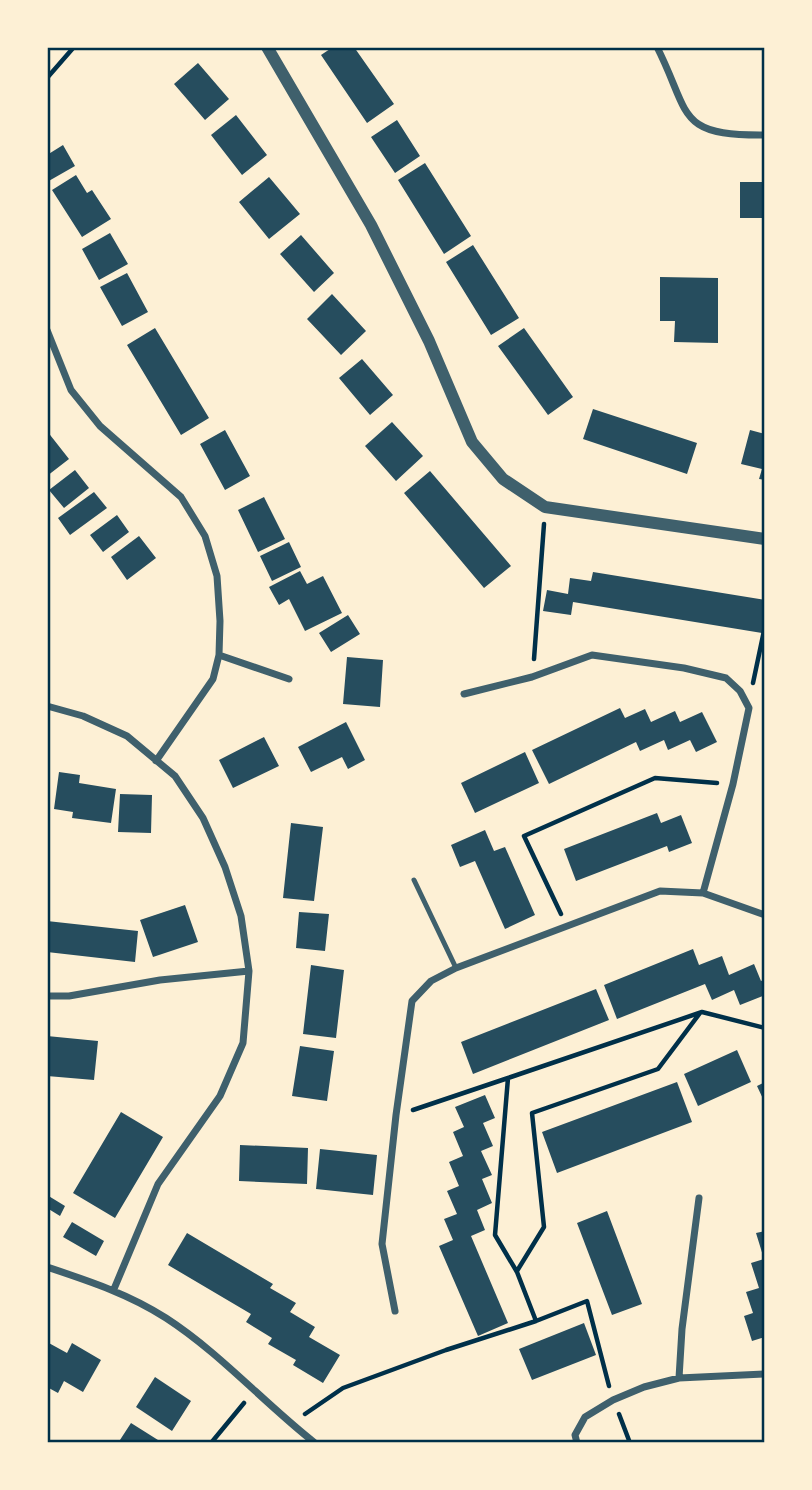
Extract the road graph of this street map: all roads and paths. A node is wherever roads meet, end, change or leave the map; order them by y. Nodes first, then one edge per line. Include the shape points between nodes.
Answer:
1 (75, 47) edge
2 (267, 47) edge
3 (657, 47) edge
4 (47, 78) edge
5 (765, 135) edge
6 (47, 330) edge
7 (545, 506) junction
8 (765, 539) edge
9 (765, 626) edge
10 (219, 655) junction
11 (533, 677) junction
12 (289, 679) dead end
13 (464, 695) dead end
14 (47, 706) edge
15 (749, 708) junction
16 (156, 761) junction
17 (733, 784) junction
18 (414, 880) dead end
19 (703, 893) junction
20 (765, 915) edge
21 (568, 927) junction
22 (456, 968) junction
23 (249, 971) junction
24 (47, 996) edge
25 (702, 1012) junction
26 (765, 1028) edge
27 (508, 1078) junction
28 (396, 1115) junction
29 (699, 1198) dead end
30 (47, 1267) edge
31 (517, 1272) junction
32 (114, 1289) junction
33 (395, 1311) dead end
34 (536, 1321) junction
35 (765, 1374) edge
36 (679, 1378) junction
37 (254, 1391) junction
38 (613, 1400) junction
39 (291, 1424) junction
40 (211, 1443) edge
41 (315, 1443) edge
42 (577, 1443) edge
43 (630, 1443) edge

1 - 4 path
2 - 7 street via 371,225 429,341 472,442 503,479
3 - 5 street via 682,108 695,122 711,132
6 - 10 street via 71,390 100,426 181,497 205,536 217,576
7 - 8 street
7 - 11 path
9 - 15 path
10 - 12 street
10 - 16 street via 213,678
11 - 13 street
11 - 15 street via 592,655 684,668 726,678
14 - 16 street via 127,736
15 - 17 street
16 - 23 street via 175,776 203,818 225,867 241,916
17 - 19 street
17 - 21 path via 655,778 524,836
18 - 22 lane
19 - 20 street
19 - 21 street via 660,891
21 - 22 street
22 - 28 street via 431,981 412,1001
23 - 24 street
23 - 32 street via 243,1042 220,1096 158,1184
25 - 26 path
25 - 27 path
25 - 31 path via 658,1069 533,1113 544,1227
27 - 28 path
27 - 31 path via 495,1235
28 - 33 street via 382,1244
29 - 36 street
30 - 32 street
31 - 34 path
32 - 37 street via 167,1319
34 - 38 path via 587,1301
34 - 39 path via 342,1388
35 - 36 street
36 - 38 street
37 - 39 street
37 - 40 path
38 - 42 street via 585,1417 575,1435
38 - 43 path
39 - 41 street

